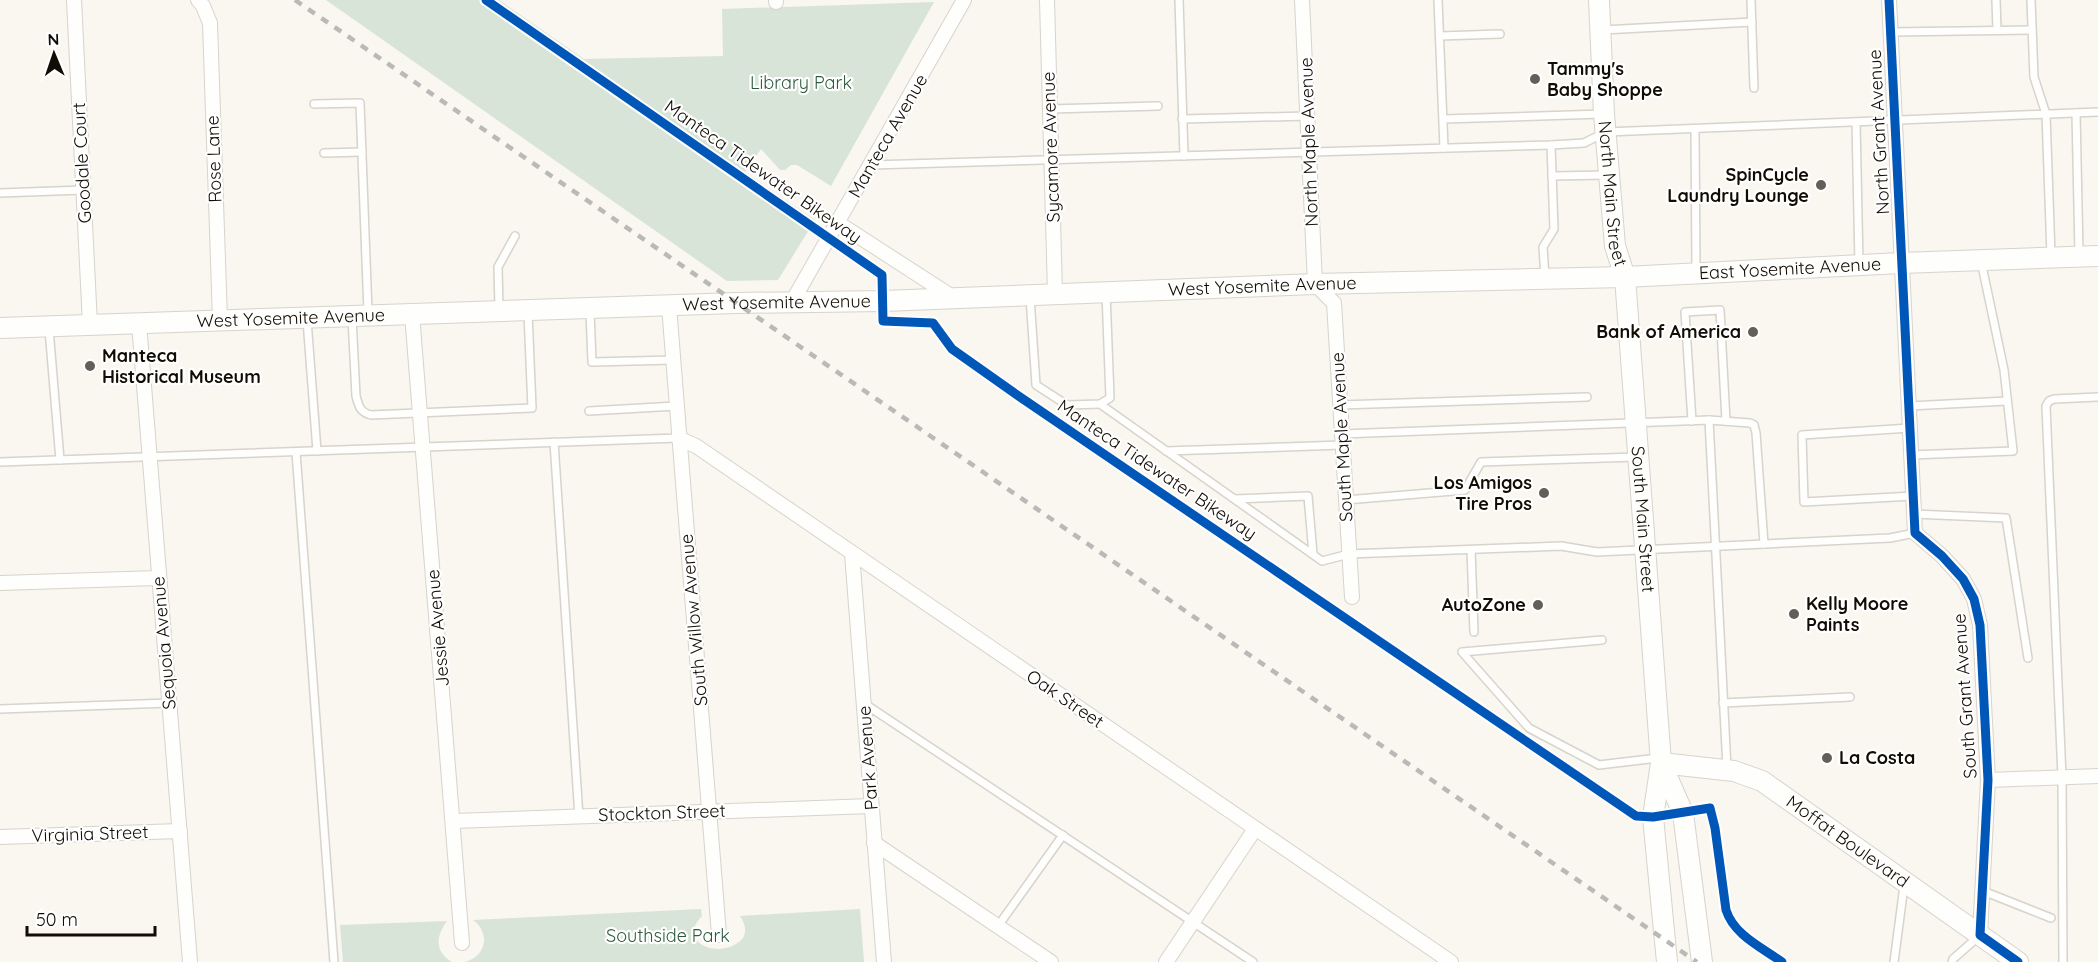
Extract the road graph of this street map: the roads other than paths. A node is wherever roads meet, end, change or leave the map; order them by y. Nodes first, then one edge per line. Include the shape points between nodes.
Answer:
1 (74, 0) edge
2 (198, 0) edge
3 (964, 0) edge
4 (1047, 0) edge
5 (1179, 0) edge
6 (1302, 0) edge
7 (1438, 0) edge
8 (1599, 0) edge
9 (1751, 0) edge
10 (1889, 0) edge
11 (1996, 0) edge
12 (2031, 0) edge
13 (1752, 22) junction
14 (1600, 30) junction
15 (1997, 30) junction
16 (2032, 30) junction
17 (1891, 32) junction
18 (1500, 34) dead end
19 (1440, 36) junction
20 (1754, 88) dead end
21 (314, 104) dead end
22 (1158, 106) dead end
23 (1050, 109) junction
24 (2098, 112) edge
25 (2076, 113) junction
26 (2046, 114) junction
27 (1308, 116) junction
28 (1182, 119) junction
29 (1444, 119) junction
30 (1894, 121) junction
31 (1856, 122) junction
32 (1605, 123) junction
33 (1695, 129) junction
34 (1551, 145) junction
35 (1444, 148) junction
36 (1309, 151) junction
37 (362, 152) junction
38 (324, 153) dead end
39 (1184, 156) junction
40 (1052, 159) junction
41 (871, 165) junction
42 (1610, 174) junction
43 (1552, 176) junction
44 (83, 190) junction
45 (0, 193) edge
46 (838, 224) junction
47 (515, 236) dead end
48 (2089, 256) edge
49 (2051, 257) junction
50 (1981, 260) junction
51 (1901, 263) junction
52 (1859, 265) junction
53 (1696, 273) junction
54 (1624, 277) junction
55 (1545, 279) junction
56 (1315, 284) junction
57 (1106, 292) junction
58 (1055, 293) junction
59 (1029, 295) junction
60 (954, 298) junction
61 (792, 302) junction
62 (669, 306) junction
63 (590, 308) junction
64 (528, 310) junction
65 (499, 311) junction
66 (412, 314) junction
67 (360, 316) junction
68 (306, 318) junction
69 (220, 320) junction
70 (139, 323) junction
71 (90, 325) junction
72 (49, 326) junction
73 (0, 328) edge
74 (673, 360) junction
75 (1587, 397) dead end
76 (2098, 397) edge
77 (2007, 401) junction
78 (1100, 404) junction
79 (1340, 405) junction
80 (676, 406) junction
81 (1909, 406) junction
82 (589, 411) dead end
83 (420, 414) junction
84 (1709, 420) junction
85 (1692, 421) junction
86 (1726, 421) junction
87 (1635, 424) junction
88 (1910, 428) junction
89 (678, 438) junction
90 (1342, 439) junction
91 (554, 442) junction
92 (423, 447) junction
93 (316, 451) junction
94 (1166, 451) junction
95 (296, 452) junction
96 (1911, 455) junction
97 (149, 457) junction
98 (1637, 457) junction
99 (60, 460) junction
100 (0, 462) edge
101 (1913, 496) junction
102 (1235, 499) junction
103 (1346, 500) junction
104 (1914, 514) junction
105 (1915, 533) junction
106 (1764, 544) junction
107 (1715, 546) junction
108 (1471, 550) junction
109 (1644, 550) junction
110 (852, 554) junction
111 (1312, 554) junction
112 (1349, 555) junction
113 (158, 578) junction
114 (0, 583) edge
115 (1352, 597) dead end
116 (1474, 632) dead end
117 (1602, 640) dead end
118 (2028, 658) dead end
119 (1850, 697) dead end
120 (169, 703) junction
121 (864, 703) junction
122 (1723, 703) junction
123 (0, 709) edge
124 (1661, 760) junction
125 (1727, 771) junction
126 (2098, 776) edge
127 (2062, 777) junction
128 (1988, 780) junction
129 (871, 806) junction
130 (710, 811) junction
131 (579, 817) junction
132 (454, 821) junction
133 (1255, 829) junction
134 (180, 831) junction
135 (1063, 835) junction
136 (0, 837) edge
137 (874, 843) junction
138 (1904, 881) junction
139 (1983, 891) junction
140 (2051, 918) dead end
141 (1193, 921) junction
142 (998, 926) junction
143 (1980, 934) junction
144 (719, 935) dead end
145 (462, 943) dead end
146 (190, 962) edge
147 (334, 962) edge
148 (884, 962) edge
149 (1051, 962) edge
150 (1166, 962) edge
151 (1253, 962) edge
152 (1451, 962) edge
153 (1667, 962) edge
154 (1702, 962) edge
155 (1894, 962) edge
156 (1952, 962) edge
157 (2018, 962) edge
158 (2063, 962) edge

1 - 44 street, Goodale Court
2 - 69 street, Rose Lane via 210,23
3 - 41 street, Manteca Avenue
4 - 23 street, Sycamore Avenue
5 - 28 lane
6 - 27 street, North Maple Avenue
7 - 19 lane
8 - 14 main road, North Main Street
9 - 13 lane
10 - 17 street, North Grant Avenue
11 - 15 lane
12 - 16 lane
13 - 14 lane
13 - 20 lane
14 - 32 main road, North Main Street
15 - 16 lane
15 - 17 lane
16 - 26 lane via 2034,77
17 - 30 street, North Grant Avenue
18 - 19 lane
19 - 29 lane
21 - 37 lane via 360,103
22 - 23 lane
23 - 40 street, Sycamore Avenue
24 - 25 lane
25 - 26 lane
25 - 48 lane
26 - 30 lane
26 - 49 lane
27 - 28 lane
27 - 36 street, North Maple Avenue
28 - 39 lane
29 - 32 lane
29 - 35 lane
30 - 31 lane
30 - 51 street, North Grant Avenue
31 - 33 lane
31 - 52 lane
32 - 33 lane
32 - 34 lane via 1584,143
32 - 42 main road, North Main Street
33 - 53 lane
34 - 35 lane
34 - 43 lane
35 - 36 lane
36 - 39 lane
36 - 56 street, North Maple Avenue
37 - 38 lane
37 - 67 lane
39 - 40 lane
40 - 41 lane
40 - 58 street, Sycamore Avenue
41 - 46 street, Manteca Avenue
42 - 43 lane
42 - 54 main road, North Main Street via 1615,246
43 - 55 lane via 1554,229 1543,247
44 - 45 lane
44 - 71 street, Goodale Court
46 - 60 street
46 - 61 street, Manteca Avenue
47 - 65 lane via 498,267
48 - 49 main road, East Yosemite Avenue
49 - 50 main road, East Yosemite Avenue
50 - 51 main road, East Yosemite Avenue
50 - 77 lane
51 - 52 main road, East Yosemite Avenue
51 - 81 street
52 - 53 main road, East Yosemite Avenue
53 - 54 main road, East Yosemite Avenue
54 - 55 main road, West Yosemite Avenue
54 - 87 main road, South Main Street
55 - 56 main road, West Yosemite Avenue
56 - 57 main road, West Yosemite Avenue
56 - 79 street, South Maple Avenue via 1335,303
57 - 58 main road, West Yosemite Avenue
57 - 78 lane via 1110,398
58 - 59 main road, West Yosemite Avenue
59 - 60 main road, West Yosemite Avenue
59 - 78 lane via 1036,385 1067,405
60 - 61 main road, West Yosemite Avenue
61 - 62 main road, West Yosemite Avenue
62 - 63 main road, West Yosemite Avenue
62 - 74 street, South Willow Avenue
63 - 64 main road, West Yosemite Avenue
63 - 74 lane via 592,362
64 - 65 main road, West Yosemite Avenue
64 - 83 lane via 532,408
65 - 66 main road, West Yosemite Avenue
66 - 67 main road, West Yosemite Avenue
66 - 83 street, Jessie Avenue
67 - 68 main road, West Yosemite Avenue
67 - 83 lane via 356,396 359,407 371,416
68 - 69 main road, West Yosemite Avenue
68 - 93 lane
69 - 70 main road, West Yosemite Avenue
70 - 71 main road, West Yosemite Avenue
70 - 97 street, Sequoia Avenue
71 - 72 main road, West Yosemite Avenue
72 - 73 main road, West Yosemite Avenue
72 - 99 lane
74 - 80 street, South Willow Avenue
75 - 79 lane
76 - 127 lane via 2055,399 2046,406
77 - 81 lane
77 - 96 lane via 2013,451
78 - 94 lane
79 - 90 street, South Maple Avenue
80 - 82 lane
80 - 89 street, South Willow Avenue
81 - 88 street
83 - 92 street, Jessie Avenue
84 - 85 lane
84 - 86 lane
84 - 107 lane
85 - 86 lane via 1685,312 1720,310
85 - 87 lane
86 - 106 lane via 1750,423 1755,429
87 - 90 lane
87 - 98 main road, South Main Street
88 - 96 street
88 - 101 lane via 1802,435 1804,502
89 - 91 lane
89 - 110 street, Oak Street via 696,446
89 - 130 street, South Willow Avenue
90 - 94 lane
90 - 103 street, South Maple Avenue
91 - 92 lane
91 - 131 lane
92 - 93 lane
92 - 132 street, Jessie Avenue
93 - 95 lane
94 - 102 lane
95 - 97 lane
95 - 147 lane
96 - 101 street
97 - 99 lane
97 - 113 street, Sequoia Avenue
98 - 103 lane via 1481,462 1465,490
98 - 109 main road, South Main Street
99 - 100 lane
101 - 104 street
102 - 111 lane
102 - 111 lane via 1308,496
103 - 112 street, South Maple Avenue
104 - 105 street
104 - 118 lane via 2006,518
105 - 106 lane via 1890,538
105 - 128 street, South Grant Avenue via 1963,579 1974,599 1980,625
106 - 107 lane
107 - 109 lane
107 - 122 lane
108 - 109 lane via 1561,546 1597,552
108 - 112 lane
108 - 116 lane
109 - 124 main road, South Main Street
110 - 121 street, Park Avenue
110 - 133 street, Oak Street
111 - 112 lane via 1322,561
112 - 115 street, South Maple Avenue
113 - 114 street
113 - 120 street, Sequoia Avenue
117 - 124 lane via 1462,652 1529,728 1599,765
119 - 122 lane
120 - 123 lane
120 - 134 street, Sequoia Avenue
121 - 129 street, Park Avenue
121 - 135 lane
122 - 125 lane
124 - 125 main road, Moffat Boulevard
124 - 153 main road, South Main Street via 1653,817
124 - 154 main road, South Main Street via 1683,813
125 - 138 main road, Moffat Boulevard via 1762,781
126 - 127 street
127 - 128 street
127 - 158 lane
128 - 139 street, South Grant Avenue
129 - 130 street, Stockton Street
129 - 137 street, Park Avenue
130 - 131 street, Stockton Street
130 - 144 street, South Willow Avenue
131 - 132 street, Stockton Street
132 - 145 street, Jessie Avenue
133 - 141 street
133 - 152 street, Oak Street
134 - 136 street, Virginia Street
134 - 146 street, Sequoia Avenue
135 - 141 lane
135 - 142 lane
137 - 142 street
137 - 148 street, Park Avenue
138 - 143 main road, Moffat Boulevard
138 - 155 lane
139 - 140 lane
139 - 143 street, South Grant Avenue
141 - 150 street
141 - 151 lane
142 - 149 street
143 - 156 lane
143 - 157 main road, Moffat Boulevard

